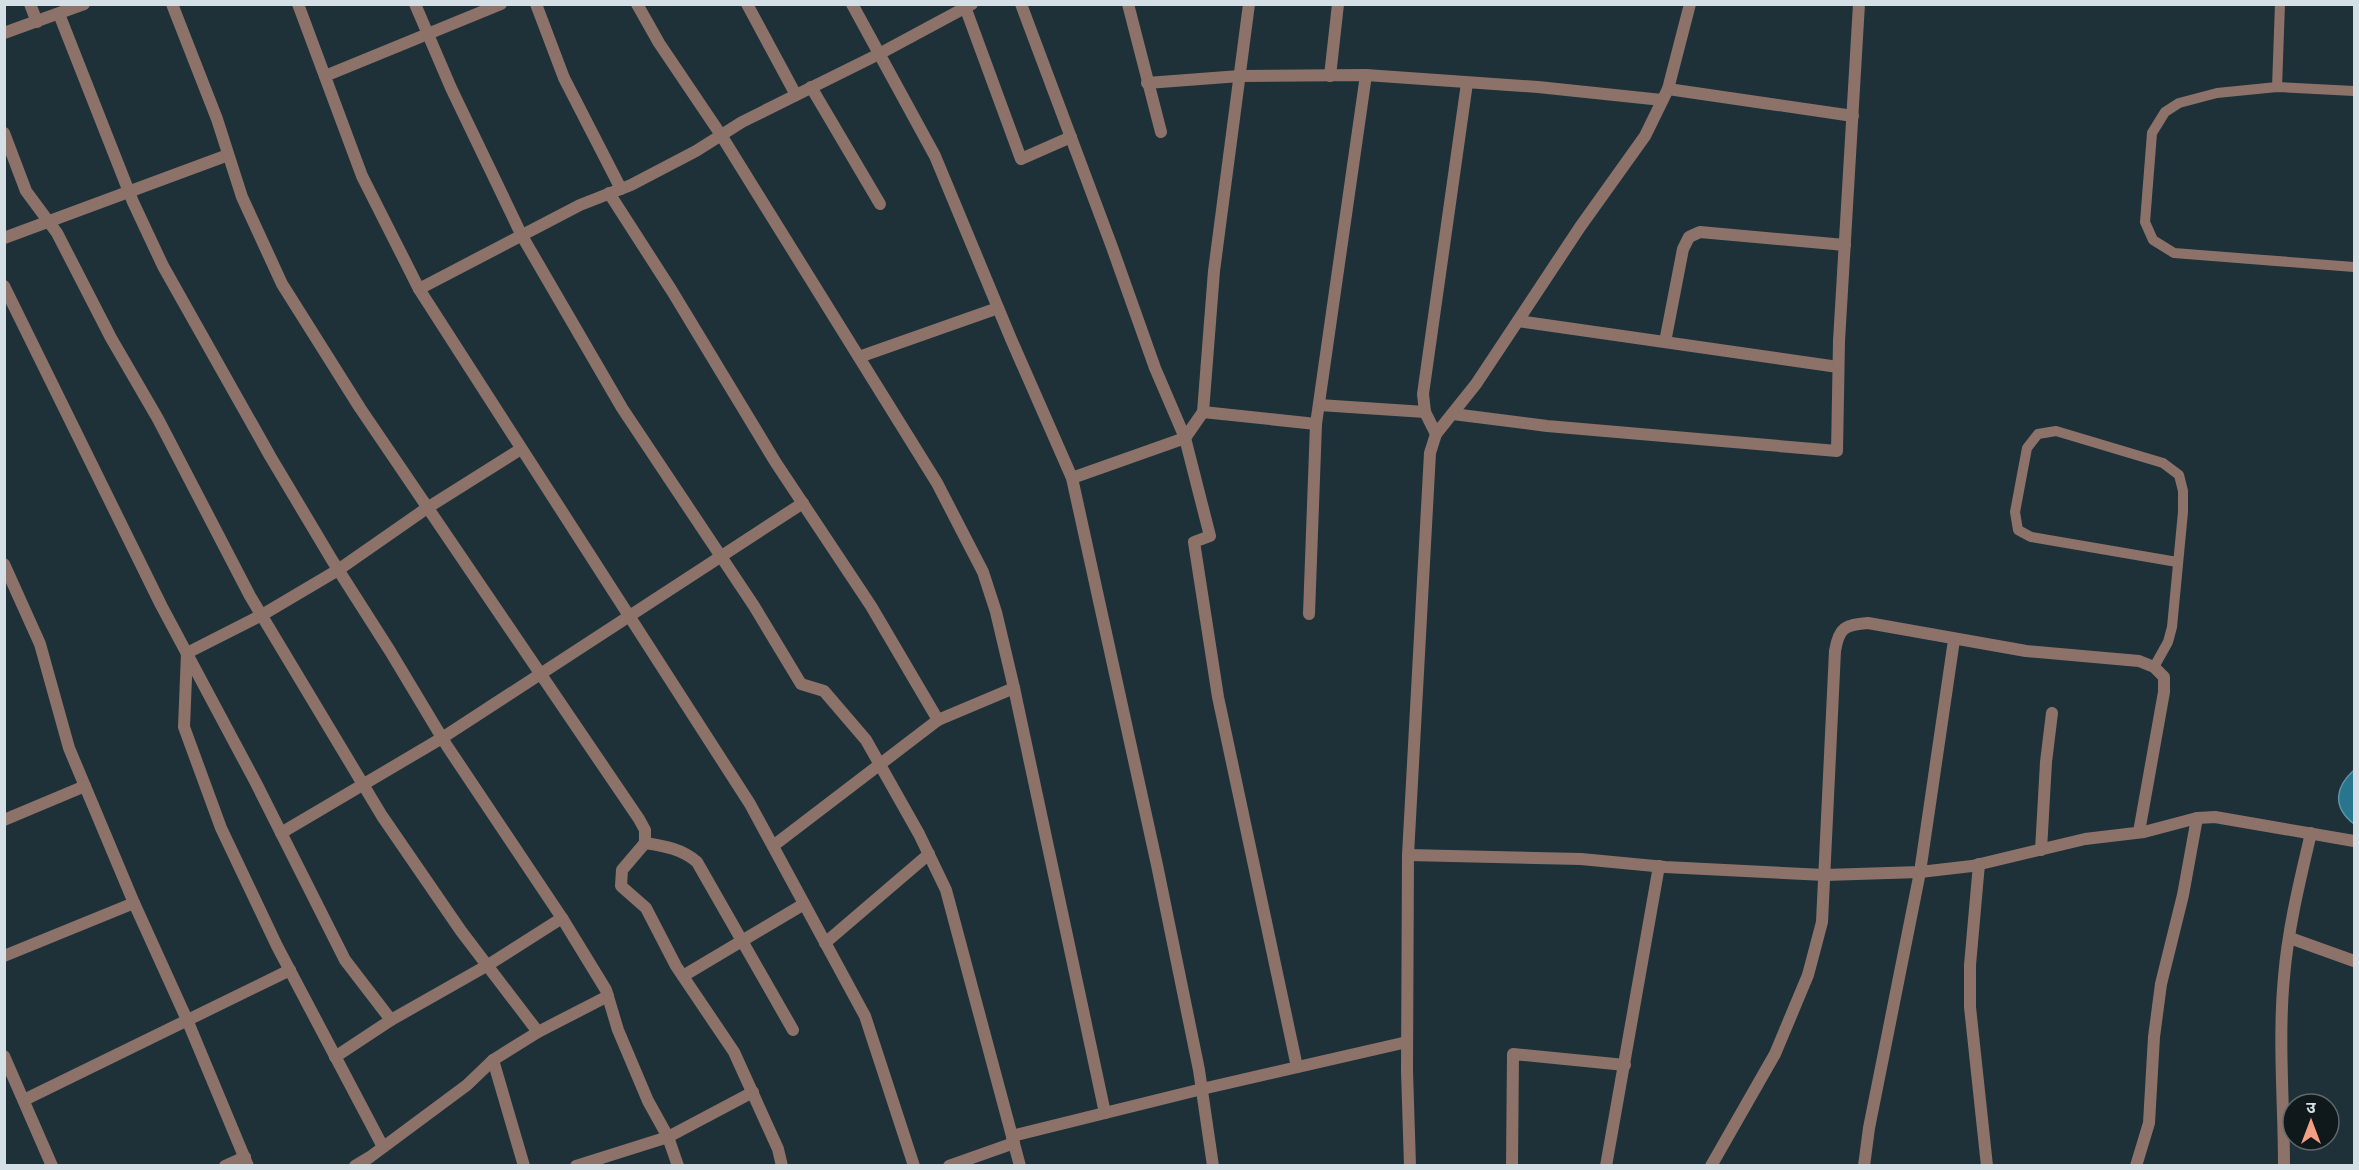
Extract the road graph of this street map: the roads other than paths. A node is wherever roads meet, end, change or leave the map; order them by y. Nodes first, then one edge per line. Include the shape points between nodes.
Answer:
1 (30, 4) edge
2 (84, 4) edge
3 (172, 4) edge
4 (298, 4) edge
5 (415, 4) edge
6 (501, 4) edge
7 (536, 4) edge
8 (637, 4) edge
9 (747, 4) edge
10 (852, 4) edge
11 (1021, 4) edge
12 (1128, 4) edge
13 (1249, 4) edge
14 (1338, 4) edge
15 (1690, 4) edge
16 (1859, 4) edge
17 (2280, 4) edge
18 (967, 6) edge
19 (58, 14) junction
20 (37, 22) junction
21 (4, 33) edge
22 (427, 35) junction
23 (879, 54) junction
24 (1366, 75) junction
25 (325, 76) junction
26 (1240, 76) junction
27 (1330, 76) junction
28 (1147, 83) junction
29 (1467, 83) junction
30 (810, 87) junction
31 (2277, 87) junction
32 (2355, 91) edge
33 (796, 94) junction
34 (1665, 95) junction
35 (1853, 116) junction
36 (1161, 132) dead end
37 (4, 133) edge
38 (721, 135) junction
39 (1071, 138) junction
40 (228, 155) junction
41 (129, 191) junction
42 (615, 191) junction
43 (880, 204) dead end
44 (49, 222) junction
45 (522, 236) junction
46 (4, 238) edge
47 (1845, 245) junction
48 (2355, 267) edge
49 (4, 286) edge
50 (419, 289) junction
51 (998, 308) junction
52 (1518, 321) junction
53 (1665, 342) junction
54 (859, 357) junction
55 (1838, 367) junction
56 (1318, 405) junction
57 (1203, 412) junction
58 (1425, 412) junction
59 (1453, 414) junction
60 (1316, 424) junction
61 (1436, 434) junction
62 (1185, 438) junction
63 (521, 449) junction
64 (1072, 478) junction
65 (803, 503) junction
66 (427, 508) junction
67 (722, 558) junction
68 (2177, 562) junction
69 (4, 564) edge
70 (338, 570) junction
71 (1309, 614) dead end
72 (262, 615) junction
73 (629, 615) junction
74 (1954, 640) junction
75 (187, 653) junction
76 (2154, 667) junction
77 (539, 675) junction
78 (1014, 688) junction
79 (2052, 713) dead end
80 (938, 720) junction
81 (442, 738) junction
82 (880, 764) junction
83 (85, 786) junction
84 (364, 786) junction
85 (2197, 818) junction
86 (4, 820) edge
87 (2139, 832) junction
88 (281, 833) junction
89 (2311, 833) junction
90 (2355, 841) edge
91 (645, 843) junction
92 (773, 846) junction
93 (2041, 850) junction
94 (929, 854) junction
95 (1408, 855) junction
96 (1979, 864) junction
97 (1659, 866) junction
98 (1920, 872) junction
99 (1825, 875) junction
100 (134, 903) junction
101 (804, 904) junction
102 (562, 918) junction
103 (2290, 938) junction
104 (741, 942) junction
105 (825, 943) junction
106 (4, 956) edge
107 (2355, 961) edge
108 (488, 965) junction
109 (290, 970) junction
110 (683, 976) junction
111 (608, 996) junction
112 (391, 1020) junction
113 (188, 1022) junction
114 (793, 1030) dead end
115 (538, 1032) junction
116 (1407, 1042) junction
117 (4, 1056) edge
118 (335, 1057) junction
119 (493, 1060) junction
120 (1625, 1065) junction
121 (1297, 1067) junction
122 (1202, 1089) junction
123 (753, 1092) junction
124 (24, 1100) junction
125 (1105, 1113) junction
126 (668, 1137) junction
127 (1013, 1139) junction
128 (383, 1148) junction
129 (247, 1161) edge
130 (52, 1166) edge
131 (225, 1166) edge
132 (355, 1166) edge
133 (524, 1166) edge
134 (576, 1166) edge
135 (678, 1166) edge
136 (782, 1166) edge
137 (914, 1166) edge
138 (949, 1166) edge
139 (1020, 1166) edge
140 (1213, 1166) edge
141 (1410, 1166) edge
142 (1512, 1166) edge
143 (1606, 1166) edge
144 (1711, 1166) edge
145 (1864, 1166) edge
146 (1987, 1166) edge
147 (2136, 1166) edge
148 (2284, 1166) edge

1 - 20 street
2 - 19 street
3 - 40 street
4 - 25 street
5 - 22 street
6 - 22 street
7 - 42 street via 564,78
8 - 38 street via 659,44
9 - 33 street
10 - 23 street
11 - 39 street
12 - 28 street
13 - 26 street
14 - 27 street
15 - 34 street
16 - 35 street
17 - 31 lane
18 - 23 street
18 - 39 street via 1021,159
19 - 20 street
19 - 41 street
20 - 21 street
22 - 25 street
22 - 45 street
23 - 30 street
23 - 51 street via 935,156
24 - 27 street
24 - 29 street
24 - 56 street
25 - 50 street via 362,176
26 - 27 street
26 - 28 street
26 - 57 street via 1214,271
28 - 36 street
29 - 34 street
29 - 58 street via 1423,394
30 - 33 street
30 - 43 street
31 - 32 lane
31 - 48 lane via 2217,93 2179,103 2165,112 2152,133 2145,222 2153,240 2174,253
33 - 38 street
34 - 35 street
34 - 52 street via 1645,136
35 - 47 street
37 - 44 street via 26,191
38 - 42 street
38 - 54 street
39 - 62 street via 1155,368
40 - 41 street
40 - 66 street via 242,197 282,284
41 - 44 street
41 - 70 street via 163,266 202,337
42 - 45 street via 579,205
42 - 65 street
44 - 46 street
44 - 72 street
45 - 50 street
45 - 67 street via 622,408
47 - 53 street via 1700,232 1689,237 1683,249
47 - 55 street
49 - 75 street
50 - 63 street
51 - 54 street
51 - 64 street
52 - 53 street
52 - 59 street
53 - 55 street
54 - 78 street via 937,483 983,572
55 - 59 street via 1837,451
56 - 58 street
56 - 60 street
57 - 60 street
57 - 62 street
58 - 61 street
59 - 61 street
60 - 71 street
61 - 95 street via 1430,453
62 - 64 street
62 - 121 street via 1210,536 1194,542 1218,697
63 - 66 street
63 - 73 street
64 - 122 street
65 - 67 street
65 - 80 street via 871,606
66 - 70 street
66 - 77 street
67 - 73 street
67 - 82 street via 801,684 824,691 866,740
68 - 68 lane via 2031,537 2018,530 2015,512 2027,448 2038,434 2056,431 2163,463 2179,475 2183,512
68 - 76 lane via 2172,627
69 - 83 street via 40,644 69,748
70 - 72 street
70 - 81 street
72 - 75 street
72 - 84 street
73 - 77 street
73 - 92 street
74 - 76 street via 2139,661
74 - 98 street
74 - 99 street via 1868,623 1849,625 1838,635
75 - 88 street
75 - 109 street via 184,728 221,828
76 - 87 street via 2164,677 2164,692
77 - 81 street
77 - 91 street via 623,792 645,830
78 - 80 street
78 - 125 street
79 - 93 street
80 - 82 street
81 - 84 street
81 - 102 street
82 - 92 street
82 - 94 street
83 - 86 street
83 - 100 street
84 - 88 street
84 - 108 street
85 - 87 street
85 - 89 street via 2215,817
85 - 147 street via 2161,984 2149,1123
87 - 93 street via 2085,838
88 - 112 street via 345,960
89 - 90 street
89 - 103 street
91 - 104 street via 671,847 697,862
91 - 110 street via 622,870 621,886 646,908
92 - 101 street
93 - 96 street
94 - 105 street
94 - 127 street via 946,890
95 - 97 street via 1581,859
95 - 116 street
96 - 98 street
96 - 146 street via 1970,1007
97 - 99 street
97 - 120 street
98 - 99 street
98 - 145 street
99 - 144 street via 1822,922 1808,975 1774,1054
100 - 106 street
100 - 113 street
101 - 104 street
101 - 105 street
102 - 108 street
102 - 111 street
103 - 107 street
103 - 148 street via 2284,977 2282,1044
104 - 110 street
104 - 114 street
105 - 137 street via 865,1016
108 - 112 street
108 - 115 street
109 - 113 street
109 - 118 street
110 - 123 street via 734,1052
111 - 115 street
111 - 126 street via 648,1101
112 - 118 street
113 - 124 street
113 - 129 street
115 - 119 street
116 - 121 street
116 - 141 street
117 - 124 street
118 - 128 street
119 - 128 street via 467,1085
119 - 133 street
120 - 142 street via 1513,1054
120 - 143 street
121 - 122 street
122 - 125 street
122 - 140 street
123 - 126 street
123 - 136 street
124 - 130 street
125 - 127 street
126 - 134 street
126 - 135 street
127 - 138 street
127 - 139 street
128 - 132 street
129 - 131 street

